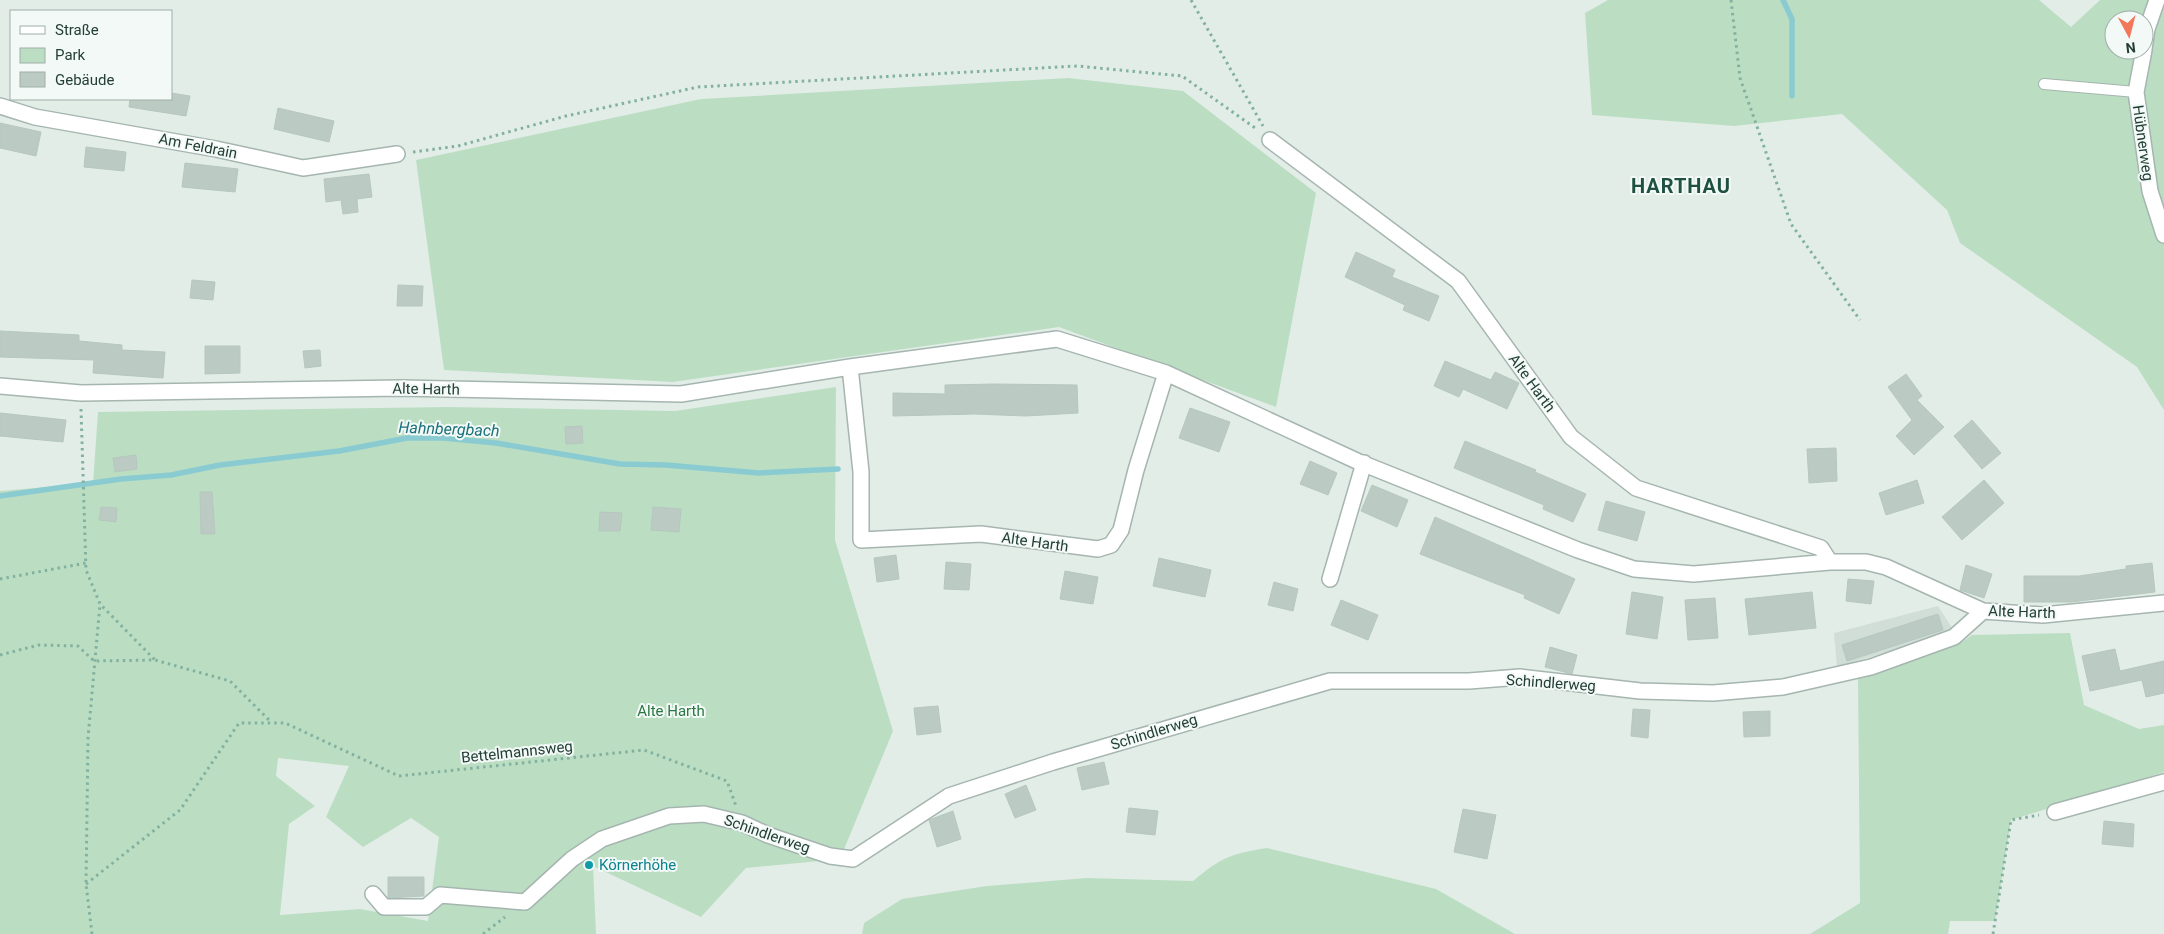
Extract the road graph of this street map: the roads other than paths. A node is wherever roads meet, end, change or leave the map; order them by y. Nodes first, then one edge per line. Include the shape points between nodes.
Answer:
1 (2142, 60) edge
2 (2044, 84) dead end
3 (2136, 92) junction
4 (0, 106) edge
5 (1270, 140) road end
6 (397, 154) road end
7 (2164, 235) edge
8 (850, 367) junction
9 (1166, 373) junction
10 (0, 386) edge
11 (1364, 464) junction
12 (1830, 562) junction
13 (1330, 580) dead end
14 (2164, 604) edge
15 (1983, 611) junction
16 (2164, 782) edge
17 (2055, 812) road end
18 (373, 894) dead end

1 - 3 street, Hübnerweg
2 - 3 lane
3 - 7 street, Hübnerweg via 2150,191
4 - 6 street, Am Feldrain via 35,117 216,148 302,168
5 - 12 street, Alte Harth via 1458,281 1571,436 1636,488 1821,548
8 - 9 street, Alte Harth via 1057,338
8 - 9 street, Alte Harth via 861,472 861,540 981,534 1098,549 1111,545 1121,530
8 - 10 street, Alte Harth via 681,394 401,388 81,393
9 - 11 street, Alte Harth
11 - 12 street, Alte Harth via 1578,550 1634,569 1694,574
11 - 13 street
12 - 15 street, Alte Harth via 1866,562 1886,567
14 - 15 street, Alte Harth via 2043,615
15 - 18 street, Schindlerweg via 1954,637 1871,667 1783,687 1713,693 1640,691 1520,677 1469,681 1330,681 949,796 853,859 830,856 742,823 704,814 669,816 602,839 572,859 525,902 440,895 426,907 384,907
16 - 17 street

